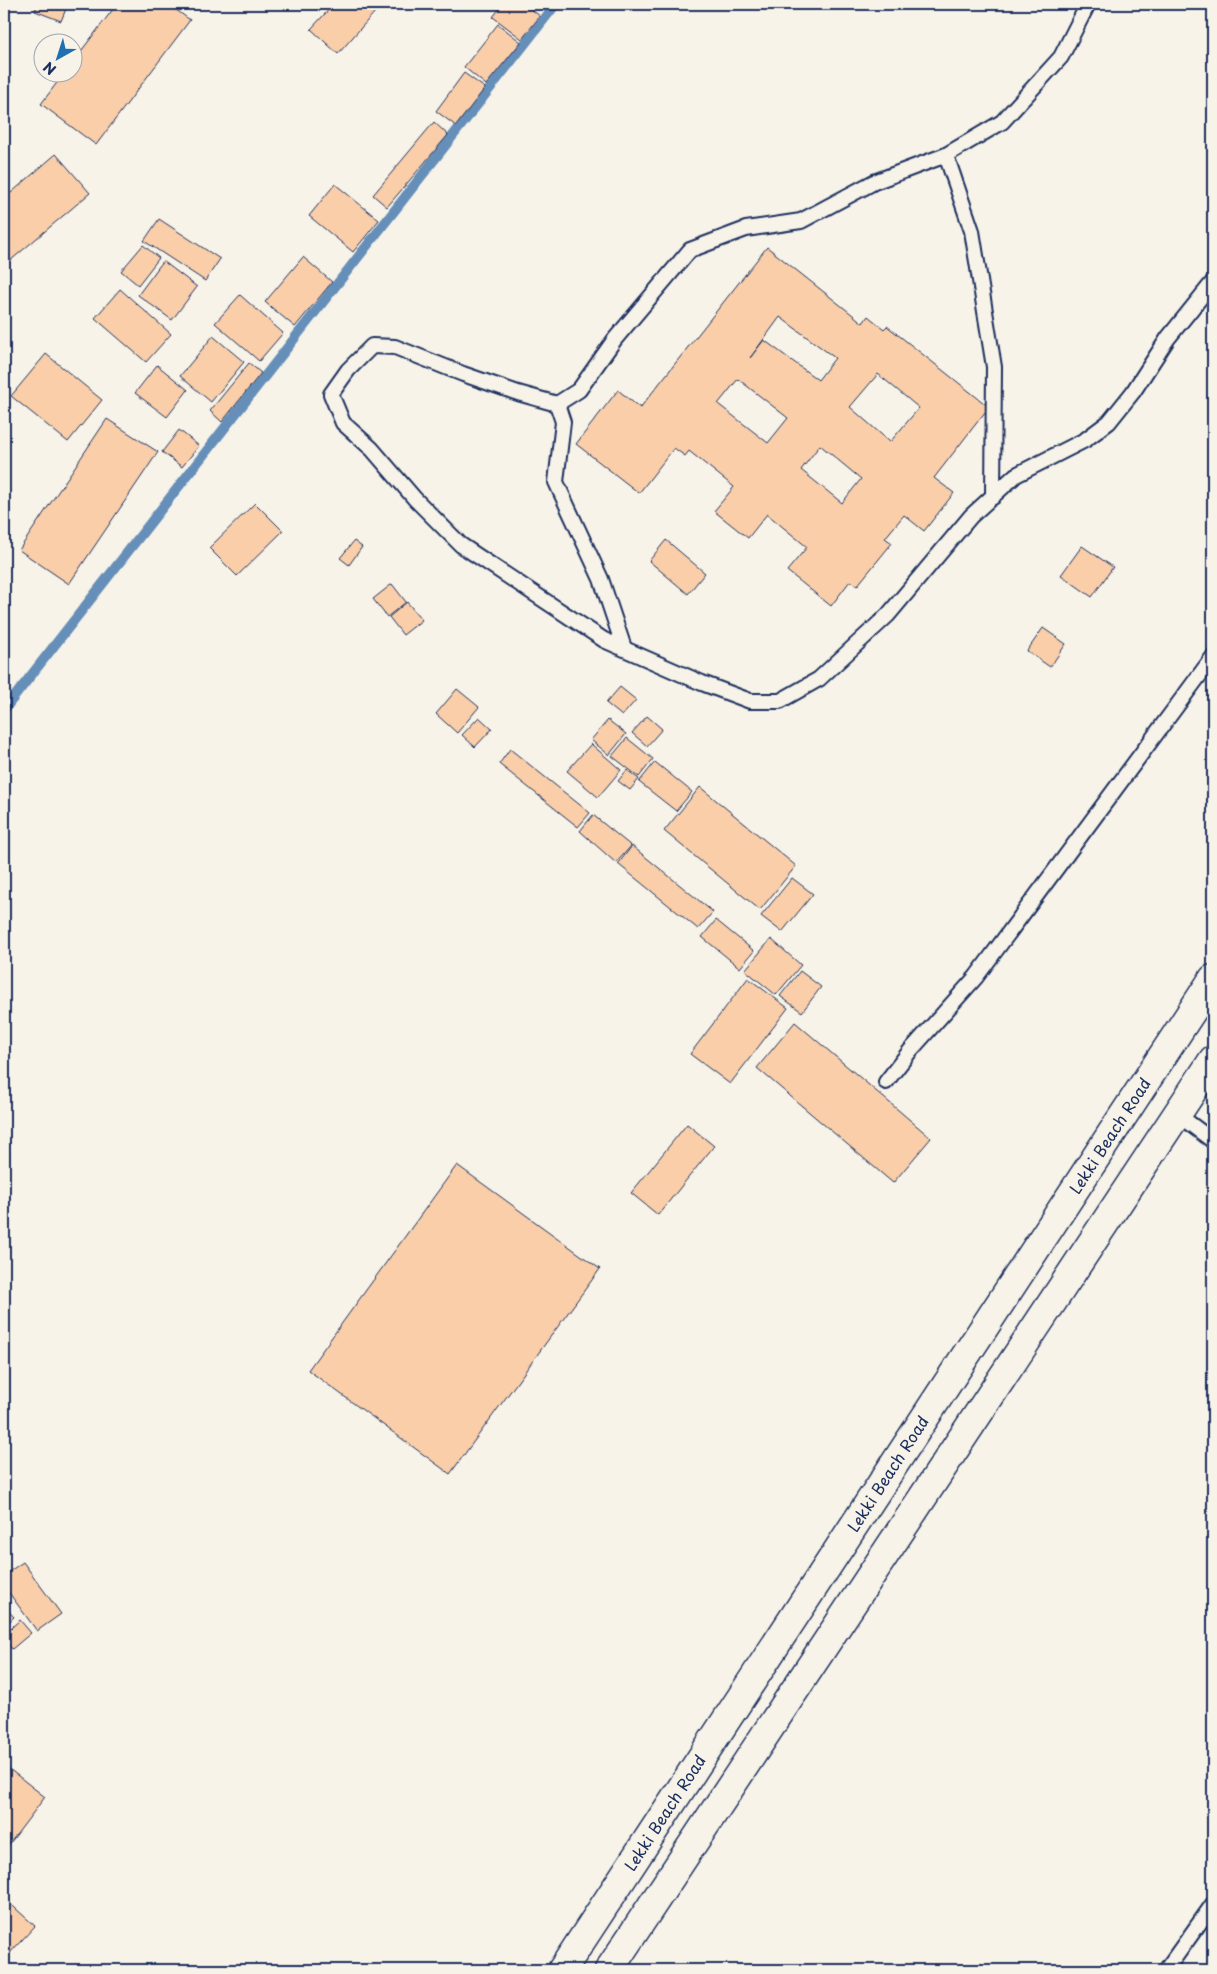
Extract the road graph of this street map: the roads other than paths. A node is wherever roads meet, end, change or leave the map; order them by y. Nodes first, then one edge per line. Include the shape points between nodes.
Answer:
1 (1088, 4) edge
2 (946, 155) junction
3 (1213, 282) edge
4 (558, 404) junction
5 (992, 497) junction
6 (624, 648) junction
7 (1213, 656) edge
8 (1213, 978) edge
9 (1213, 1060) edge
10 (886, 1082) dead end
11 (1177, 1114) junction
12 (1213, 1141) edge
13 (1213, 1904) edge
14 (562, 1970) edge
15 (609, 1970) edge
16 (1166, 1970) edge

1 - 2 lane via 1061,57 1002,122
2 - 4 lane via 874,182 800,221 746,228 690,250 615,340 579,390
2 - 5 lane via 972,231 994,367
3 - 5 lane via 1168,338 1109,422 1085,440 1016,476
4 - 6 lane via 563,422 556,482 601,579
4 - 6 lane via 462,374 396,347 372,346 348,370 331,394 343,423 372,449 415,499 461,544 604,640
5 - 6 lane via 971,516 888,615 820,679 780,701 750,701
7 - 10 lane via 976,978
8 - 14 main road, Lekki Beach Road
9 - 11 main road
11 - 12 lane
11 - 15 main road
13 - 16 lane

